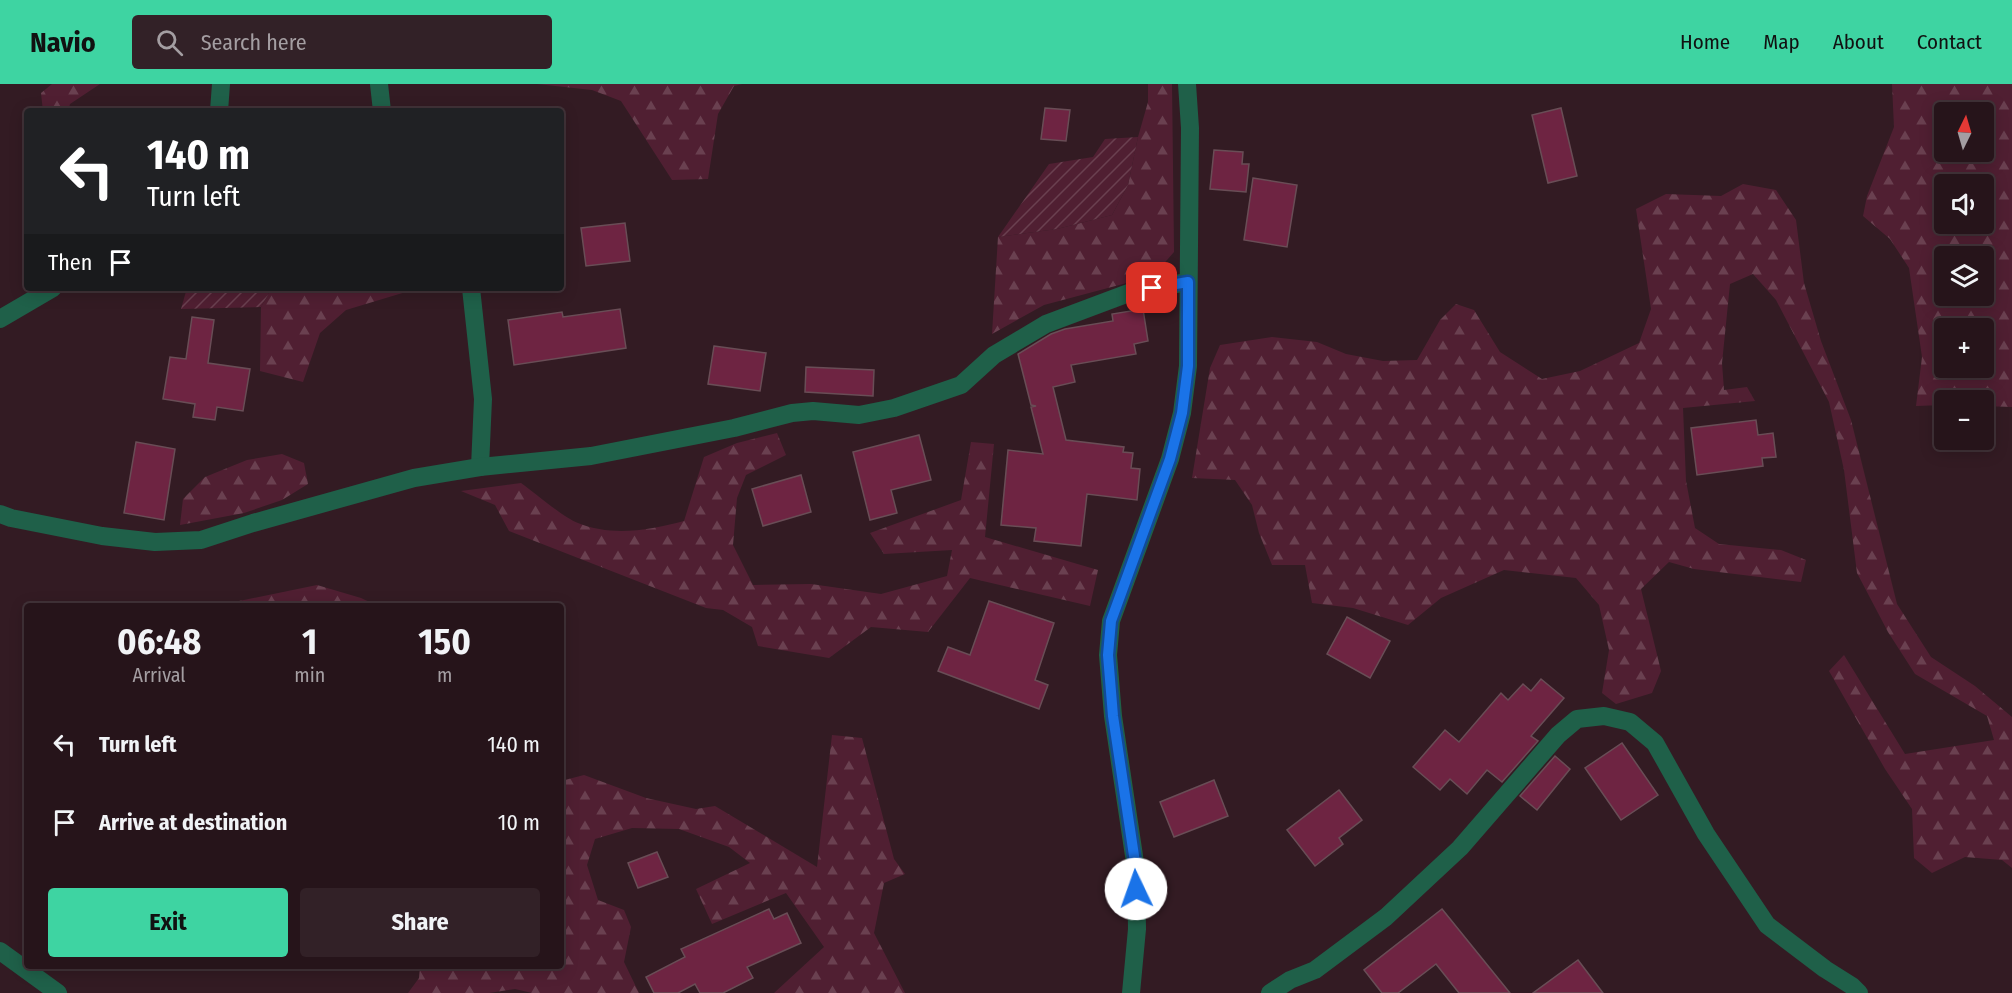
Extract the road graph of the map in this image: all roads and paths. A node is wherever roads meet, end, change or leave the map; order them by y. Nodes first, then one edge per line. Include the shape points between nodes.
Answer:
1 (221, 84) edge
2 (379, 84) edge
3 (1187, 84) edge
4 (219, 108) edge
5 (382, 108) edge
6 (1188, 282) junction
7 (48, 291) edge
8 (471, 291) edge
9 (0, 319) edge
10 (480, 466) junction
11 (0, 514) edge
12 (0, 951) edge
13 (24, 969) edge
14 (24, 969) edge
15 (57, 993) edge
16 (1131, 993) edge
17 (1270, 993) edge
18 (1859, 993) edge

1 - 4 street
2 - 5 street
3 - 6 street
6 - 10 street via 1134,291 1046,324 994,355 961,385 894,408 859,415 792,413 591,456
6 - 16 street via 1188,366 1182,413 1170,459 1111,621 1108,655 1136,869 1137,929
7 - 9 street
8 - 10 street via 483,399
10 - 11 street via 414,478 201,540 155,542 102,536
12 - 13 street
14 - 15 street
17 - 18 street via 1315,970 1386,917 1460,848 1558,735 1577,719 1604,716 1630,722 1655,743 1706,834 1767,925

